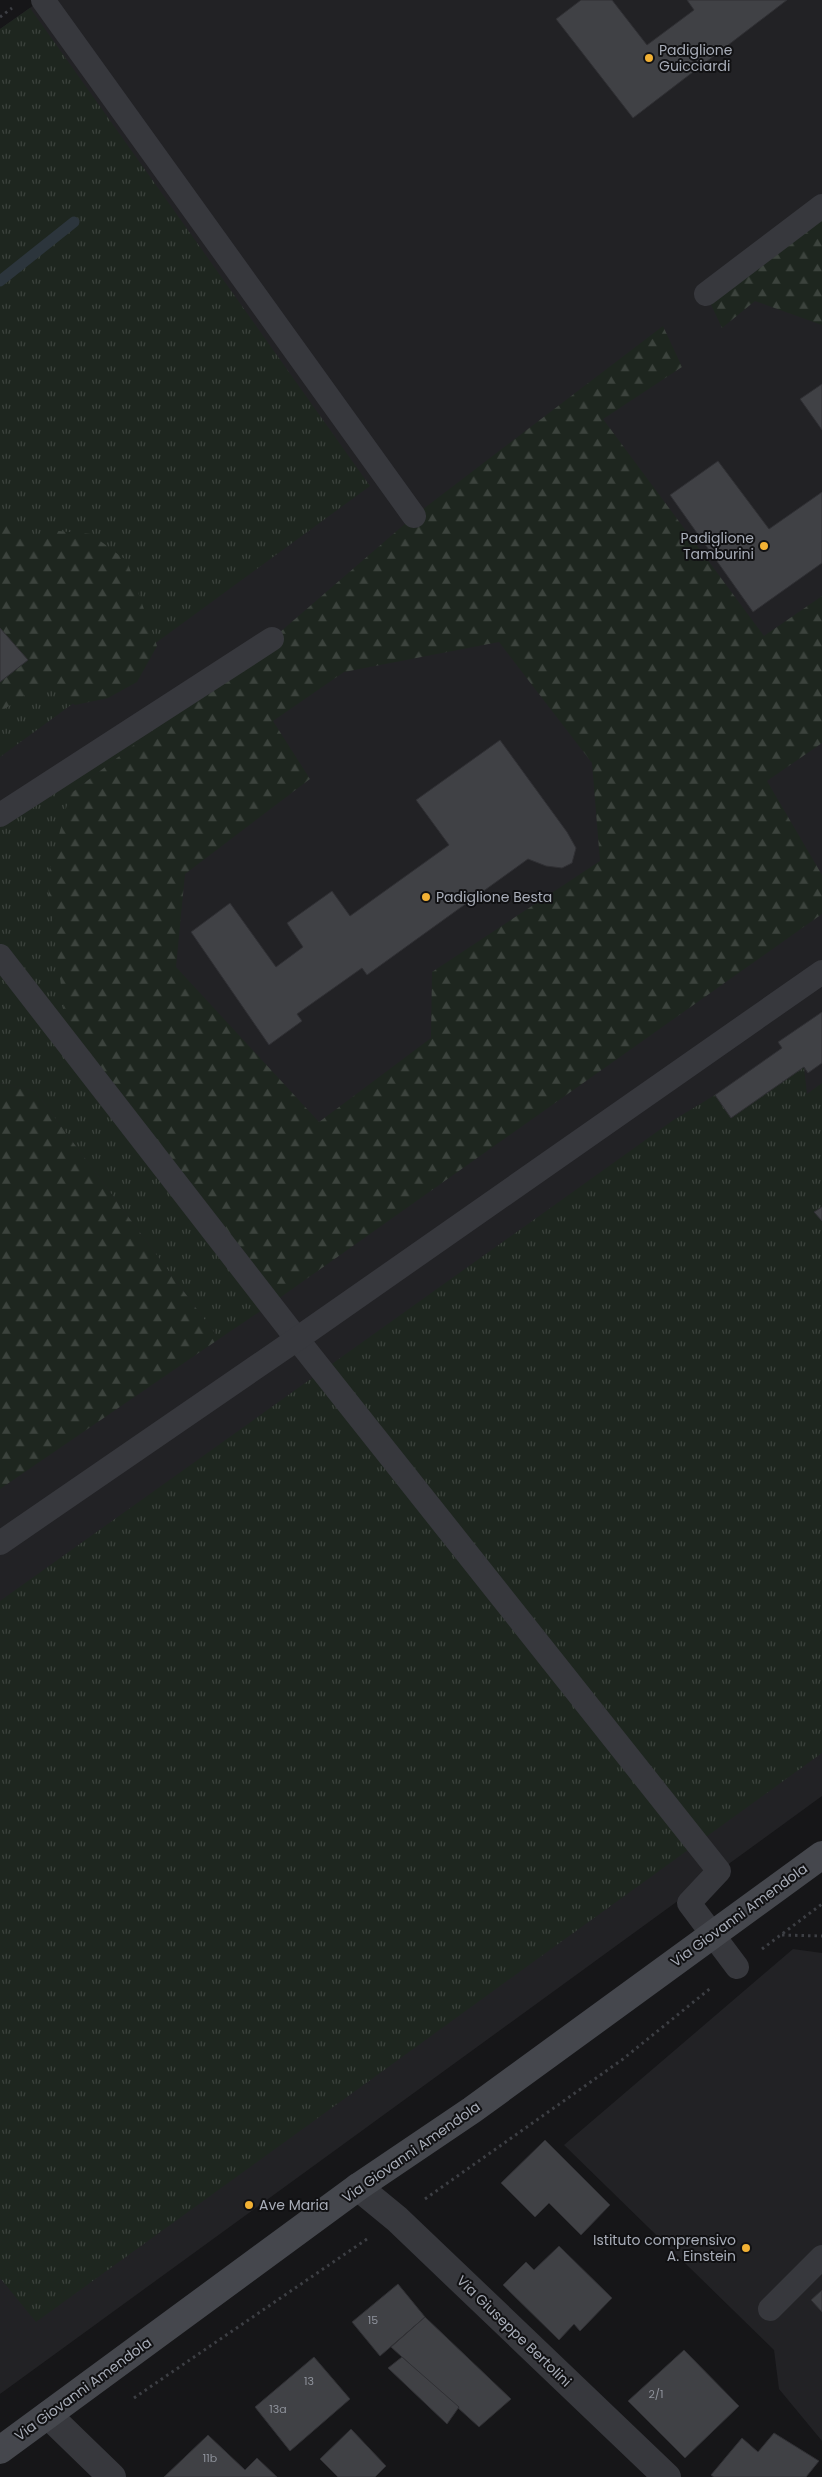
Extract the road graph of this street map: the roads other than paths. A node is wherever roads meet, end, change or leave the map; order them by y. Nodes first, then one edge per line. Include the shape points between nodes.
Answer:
1 (43, 0) edge
2 (822, 206) edge
3 (706, 294) dead end
4 (414, 516) dead end
5 (272, 639) dead end
6 (0, 815) edge
7 (0, 956) edge
8 (822, 972) edge
9 (297, 1339) junction
10 (0, 1543) edge
11 (822, 1855) edge
12 (713, 1934) junction
13 (737, 1967) dead end
14 (358, 2187) junction
15 (822, 2257) edge
16 (770, 2309) dead end
17 (48, 2416) junction
18 (0, 2450) edge
19 (112, 2477) edge
20 (668, 2477) edge

1 - 4 street
2 - 3 street
5 - 6 street
7 - 9 street
8 - 9 street
9 - 10 street
9 - 12 street via 718,1871 689,1904
11 - 12 main road, Via Giovanni Amendola
12 - 13 street
12 - 14 main road, Via Giovanni Amendola via 472,2110
14 - 17 main road, Via Giovanni Amendola
14 - 20 street, Via Giuseppe Bertolini via 396,2219
15 - 16 street
17 - 18 main road, Via Giovanni Amendola
17 - 19 street

